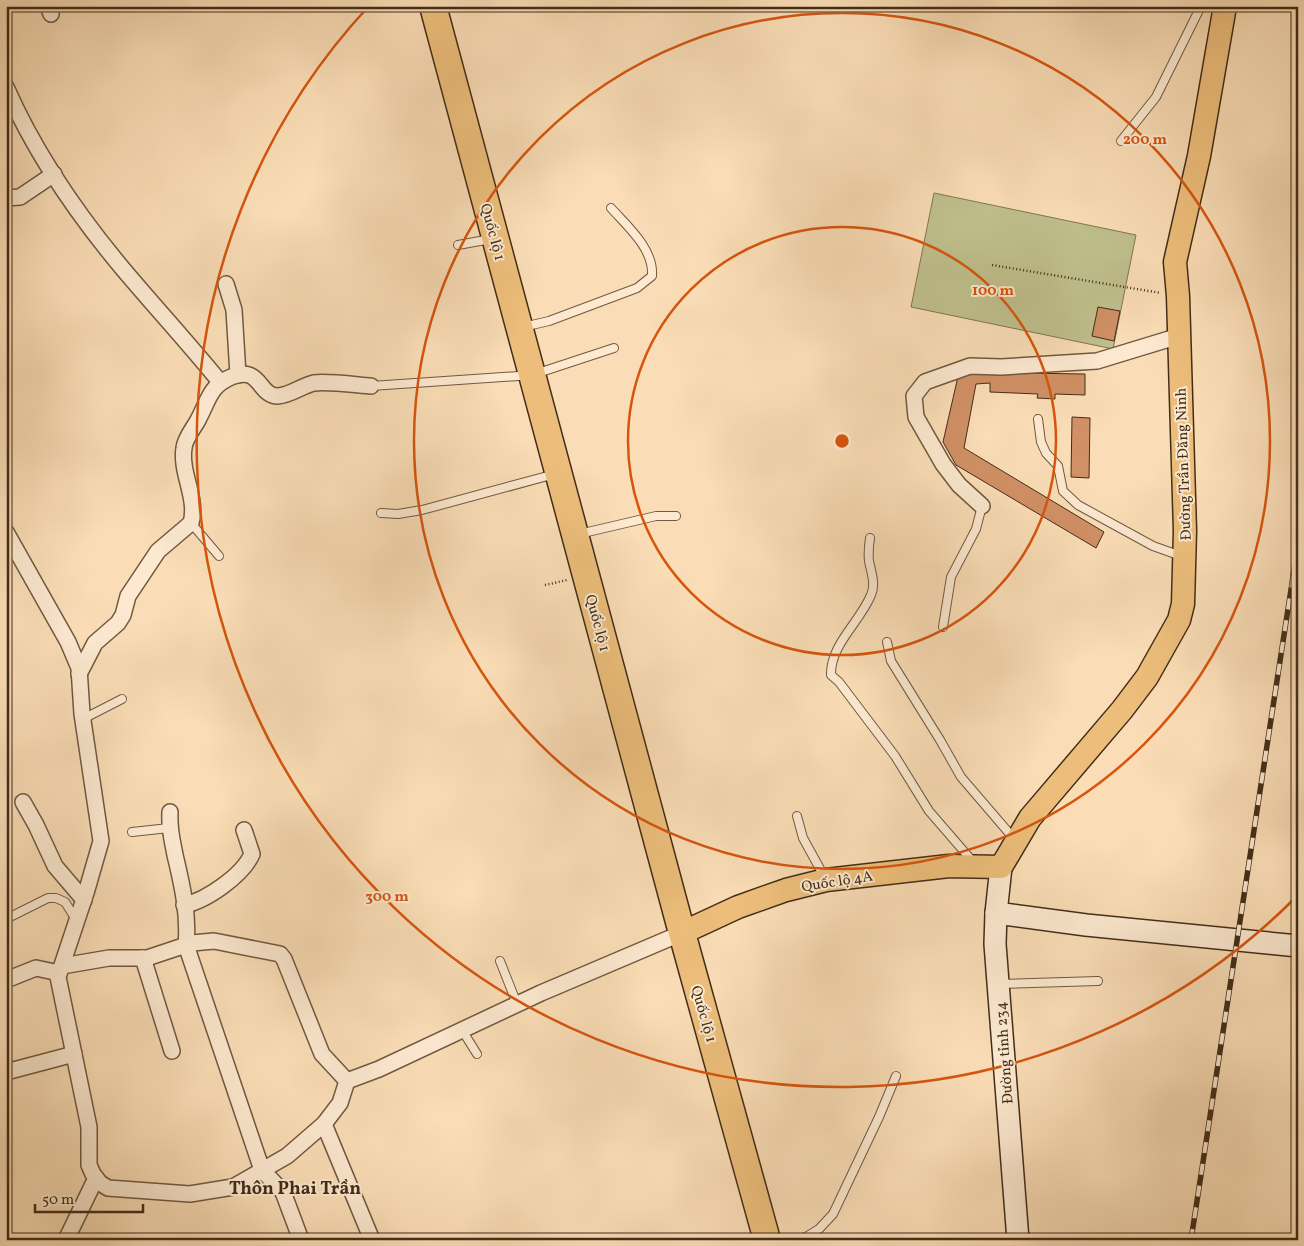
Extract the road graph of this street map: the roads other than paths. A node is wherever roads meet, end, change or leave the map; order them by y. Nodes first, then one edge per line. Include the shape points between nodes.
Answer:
1 (433, 6) edge
2 (1201, 6) edge
3 (1224, 6) edge
4 (6, 87) edge
5 (1122, 141) dead end
6 (54, 174) junction
7 (6, 198) edge
8 (611, 208) dead end
9 (495, 238) junction
10 (458, 245) dead end
11 (226, 284) dead end
12 (519, 328) junction
13 (1179, 336) junction
14 (614, 348) dead end
15 (238, 374) junction
16 (532, 375) junction
17 (220, 382) junction
18 (371, 386) joint
19 (1038, 419) dead end
20 (557, 473) junction
21 (982, 506) joint
22 (381, 513) dead end
23 (676, 516) dead end
24 (191, 523) junction
25 (6, 532) edge
26 (574, 535) junction
27 (870, 538) dead end
28 (219, 556) dead end
29 (1185, 558) junction
30 (943, 627) dead end
31 (887, 642) dead end
32 (79, 674) junction
33 (122, 698) dead end
34 (83, 719) junction
35 (23, 802) dead end
36 (170, 812) dead end
37 (797, 816) dead end
38 (169, 828) junction
39 (244, 830) dead end
40 (132, 832) dead end
41 (1016, 842) junction
42 (977, 866) junction
43 (1001, 867) junction
44 (826, 880) junction
45 (84, 900) junction
46 (184, 905) junction
47 (996, 913) junction
48 (6, 919) edge
49 (77, 921) junction
50 (682, 933) junction
51 (186, 945) junction
52 (1298, 946) edge
53 (143, 958) junction
54 (500, 961) dead end
55 (60, 969) junction
56 (6, 980) edge
57 (1098, 981) dead end
58 (998, 984) junction
59 (517, 1004) junction
60 (462, 1030) junction
61 (172, 1051) dead end
62 (74, 1054) junction
63 (477, 1054) dead end
64 (6, 1072) edge
65 (896, 1076) dead end
66 (347, 1081) junction
67 (324, 1124) junction
68 (262, 1170) junction
69 (96, 1178) junction
70 (66, 1240) edge
71 (301, 1240) edge
72 (372, 1240) edge
73 (767, 1240) edge
74 (801, 1240) edge
75 (1018, 1240) edge

1 - 9 highway, Quốc lộ 1
2 - 5 lane via 1156,97
3 - 13 main road, Đường Trần Đăng Ninh via 1199,156 1175,262
4 - 6 street via 20,118
6 - 7 street via 20,197
6 - 17 street via 122,269
8 - 12 lane via 638,238 653,265 652,276 636,288 549,321
9 - 10 lane
9 - 12 highway, Quốc lộ 1
11 - 15 street via 234,310
12 - 16 highway, Quốc lộ 1
13 - 21 street via 1098,361 970,366 925,382 914,396 916,417 943,464
13 - 29 main road, Đường Trần Đăng Ninh
14 - 16 lane
15 - 17 street
15 - 18 street via 251,375 266,392 275,396 286,395 314,383
16 - 18 lane
16 - 20 highway, Quốc lộ 1
17 - 24 street via 211,392 184,447 192,503
19 - 29 lane via 1041,442 1058,466 1063,490 1078,505 1153,546
20 - 22 lane via 422,510
20 - 26 highway, Quốc lộ 1
21 - 30 lane via 976,529 951,577
23 - 26 lane via 656,516
24 - 28 lane
24 - 32 street via 158,551 128,596 123,616 94,643
25 - 32 street via 68,642
26 - 50 highway, Quốc lộ 1
27 - 42 lane via 872,593 838,650 831,665 831,675 895,756 929,811
29 - 41 main road, Đường Trần Đăng Ninh via 1179,620 1147,678 1030,818
31 - 41 lane via 891,662 961,778
32 - 34 street
33 - 34 lane
34 - 45 street via 101,841
35 - 45 street via 55,866
36 - 38 street
37 - 44 lane via 803,838
38 - 40 lane
38 - 46 street
39 - 46 street via 252,854 250,861 234,878 206,897
41 - 43 main road, Đường Trần Đăng Ninh
42 - 43 main road, Quốc lộ 4A
42 - 44 main road, Quốc lộ 4A via 949,866
43 - 47 main road, Đường tỉnh 234
44 - 50 main road, Quốc lộ 4A via 738,907
45 - 49 street
46 - 51 street via 188,925
47 - 52 main road
47 - 58 main road, Đường tỉnh 234
48 - 49 lane via 48,898 56,898 64,902
49 - 55 street
50 - 59 street
50 - 73 highway, Quốc lộ 1
51 - 53 street
51 - 66 street via 214,940 280,954 322,1054
51 - 68 street
53 - 55 street via 109,958
53 - 61 street
54 - 59 lane
55 - 56 street via 36,968
55 - 62 street via 58,977
57 - 58 lane
58 - 75 main road, Đường tỉnh 234
59 - 60 street
60 - 63 lane
60 - 66 street
62 - 64 street
62 - 69 street via 89,1128 89,1166
65 - 74 lane via 833,1214 820,1229
66 - 67 street via 340,1103
67 - 68 street via 287,1156
67 - 72 street
68 - 69 street via 233,1187 190,1194 108,1188
68 - 71 street via 283,1192
69 - 70 street

